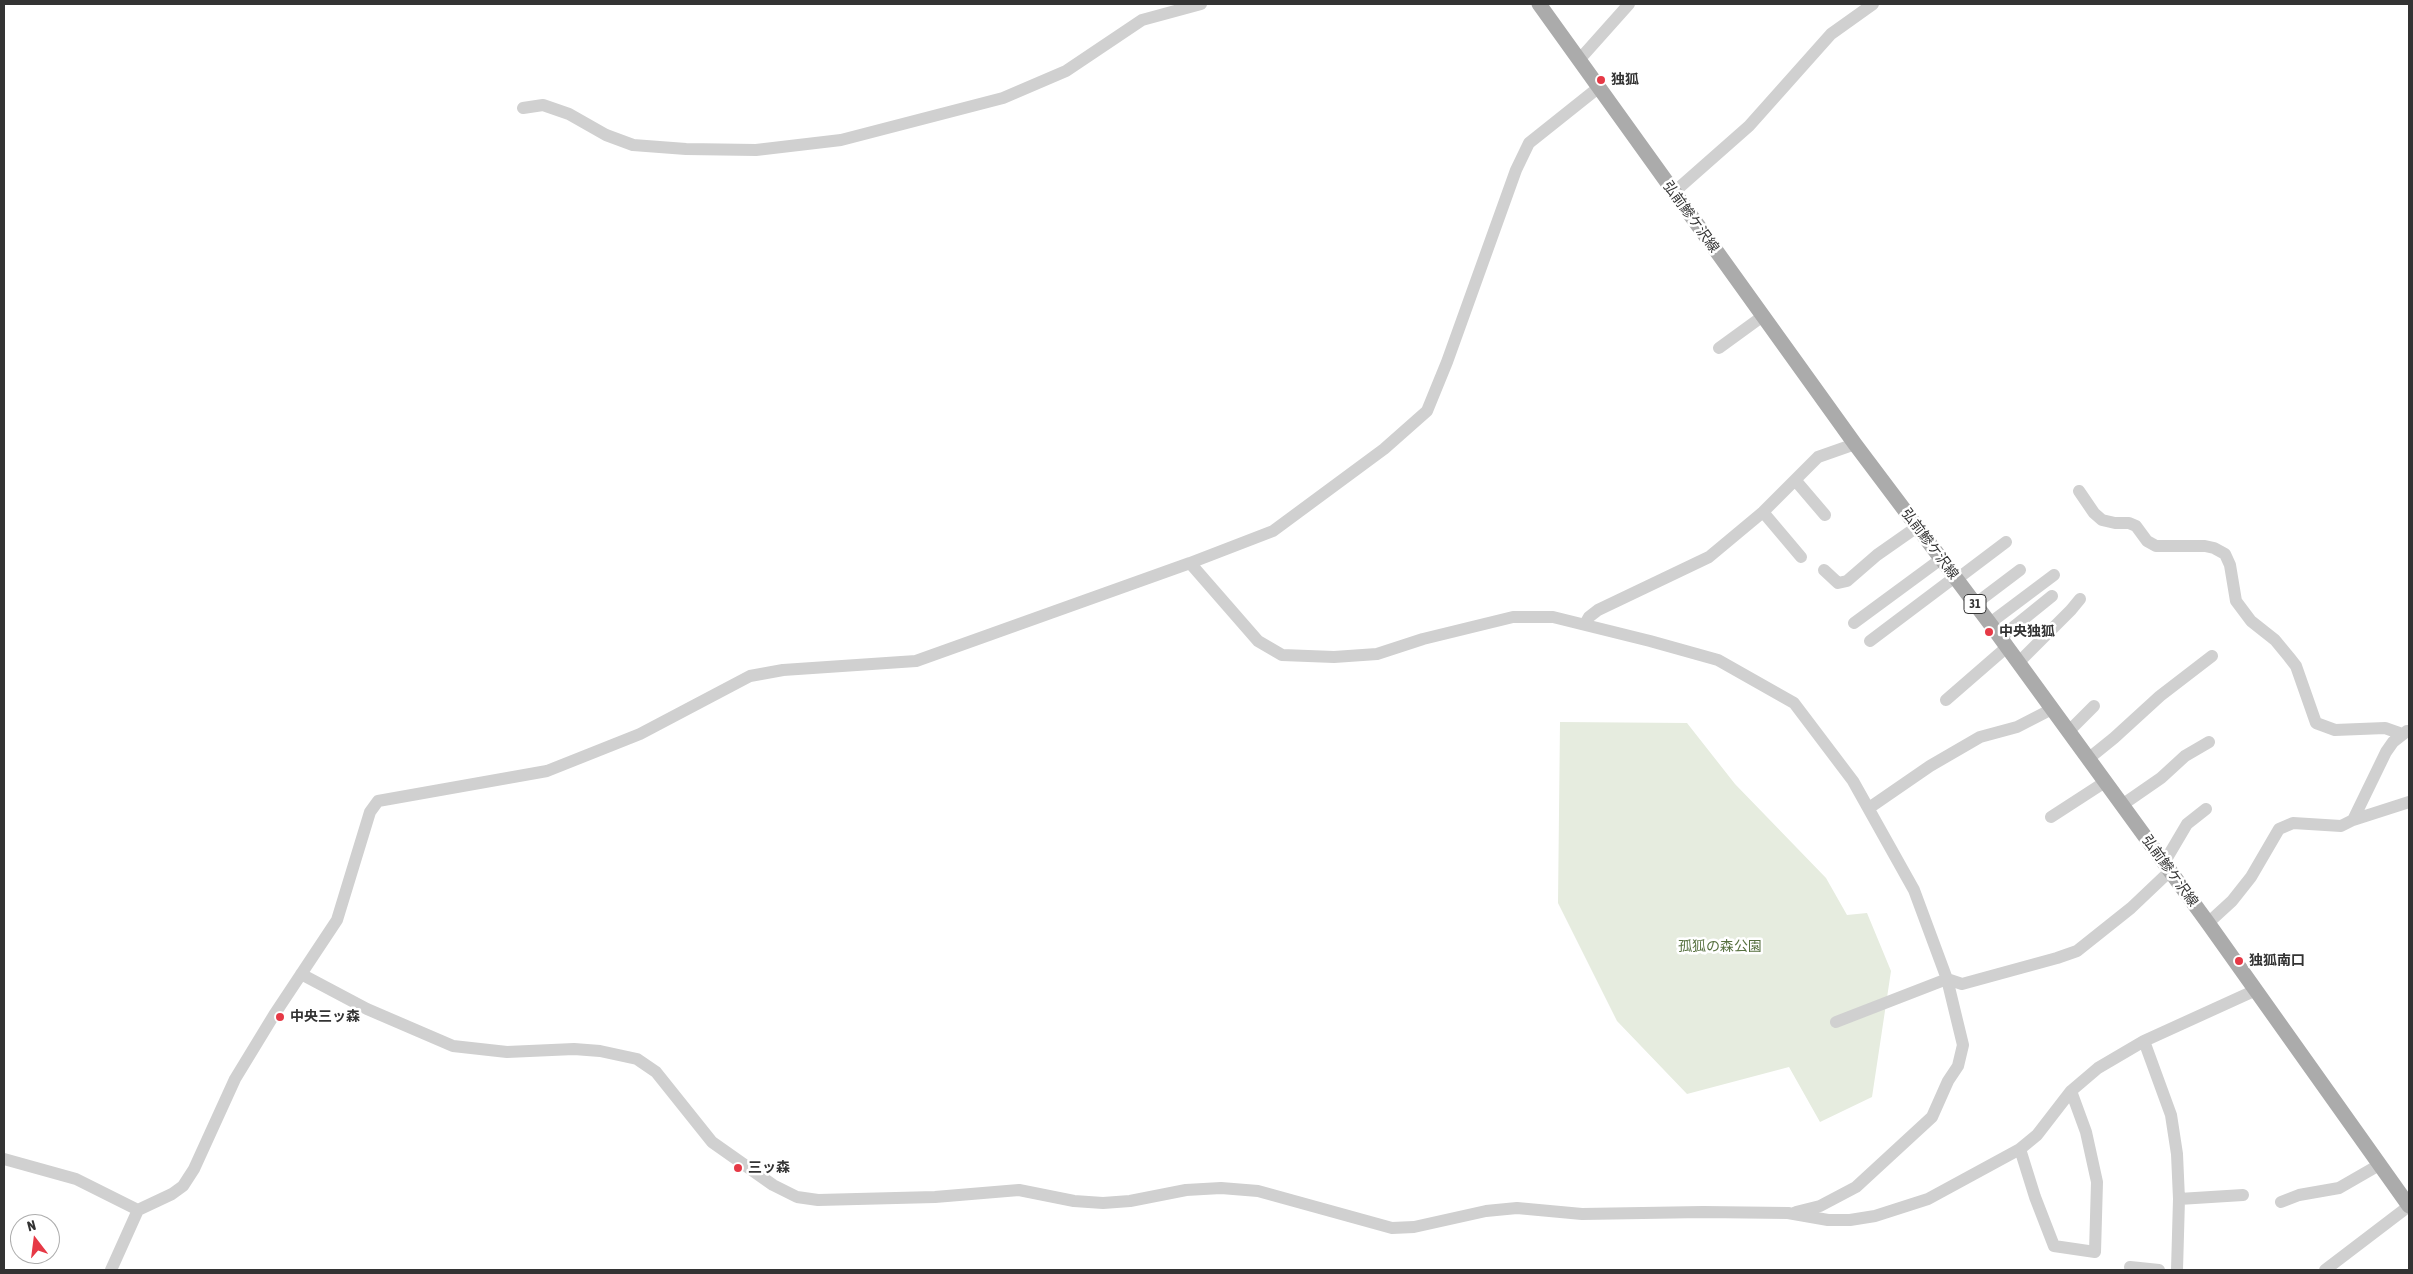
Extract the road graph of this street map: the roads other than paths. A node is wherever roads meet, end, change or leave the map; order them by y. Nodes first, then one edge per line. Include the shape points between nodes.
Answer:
1 (1201, 4) edge
2 (1538, 4) edge
3 (1628, 4) edge
4 (1873, 4) edge
5 (1579, 60) junction
6 (1598, 88) junction
7 (523, 108) dead end
8 (1673, 193) junction
9 (1763, 316) junction
10 (1718, 348) dead end
11 (1856, 444) junction
12 (1796, 481) junction
13 (2079, 491) dead end
14 (1763, 512) junction
15 (1825, 515) dead end
16 (1917, 527) junction
17 (2006, 542) dead end
18 (1801, 557) dead end
19 (1940, 559) junction
20 (1190, 563) junction
21 (1824, 570) dead end
22 (2020, 570) dead end
23 (2054, 575) dead end
24 (1956, 578) junction
25 (2052, 596) dead end
26 (2080, 599) dead end
27 (1975, 604) junction
28 (1854, 622) dead end
29 (1585, 624) junction
30 (1990, 624) junction
31 (1870, 641) dead end
32 (2003, 643) junction
33 (2212, 656) dead end
34 (2018, 663) junction
35 (1946, 700) dead end
36 (2094, 706) dead end
37 (2052, 709) junction
38 (2068, 732) junction
39 (2406, 732) edge
40 (2209, 742) dead end
41 (2088, 759) junction
42 (2105, 782) junction
43 (2409, 802) edge
44 (2122, 805) junction
45 (1869, 808) junction
46 (2206, 809) dead end
47 (2051, 817) dead end
48 (2353, 820) junction
49 (2167, 867) junction
50 (2208, 923) junction
51 (301, 974) junction
52 (1947, 979) junction
53 (2256, 990) junction
54 (1836, 1022) dead end
55 (2144, 1041) junction
56 (2071, 1090) junction
57 (2020, 1149) junction
58 (4, 1159) edge
59 (2380, 1165) junction
60 (2243, 1195) dead end
61 (2179, 1199) junction
62 (2281, 1202) dead end
63 (2409, 1206) edge
64 (138, 1210) junction
65 (1788, 1213) junction
66 (2130, 1267) dead end
67 (111, 1270) edge
68 (2159, 1270) edge
69 (2177, 1270) edge
70 (2324, 1270) edge

1 - 7 street via 1142,20 1066,71 1003,98 841,140 756,150 633,144 606,135 569,114 544,105
2 - 5 main road, 弘前鰺ケ沢線 / 31
3 - 5 street
4 - 8 street via 1830,34 1750,126
5 - 6 main road, 弘前鰺ケ沢線 / 31
6 - 8 main road, 弘前鰺ケ沢線 / 31
6 - 20 street via 1529,143 1516,170 1427,411 1384,449 1273,531
8 - 9 main road, 弘前鰺ケ沢線 / 31
9 - 10 street
9 - 11 main road, 弘前鰺ケ沢線 / 31
11 - 12 street via 1818,457
11 - 16 main road, 弘前鰺ケ沢線 / 31
12 - 14 street
12 - 15 street
13 - 39 street via 2102,520 2136,526 2147,541 2156,546 2205,546 2225,554 2236,601 2251,621 2275,640 2296,666 2316,723 2336,730 2385,728
14 - 18 street
14 - 29 street via 1709,557 1598,610
16 - 19 main road, 弘前鰺ケ沢線 / 31
16 - 21 street via 1847,581 1838,583
17 - 24 street
19 - 24 main road, 弘前鰺ケ沢線 / 31
19 - 28 street
20 - 29 street via 1258,641 1282,655 1334,657 1377,654 1432,636 1513,617 1553,617
20 - 51 street via 916,661 783,670 750,676 640,734 547,771 378,801 370,812 337,920
22 - 27 street
23 - 30 street
24 - 27 main road, 弘前鰺ケ沢線 / 31
24 - 31 street
25 - 32 street
26 - 34 street
27 - 30 main road, 弘前鰺ケ沢線 / 31
29 - 45 street via 1718,660 1794,703
30 - 32 main road, 弘前鰺ケ沢線 / 31
32 - 34 main road, 弘前鰺ケ沢線 / 31
32 - 35 street
33 - 41 street
34 - 37 main road, 弘前鰺ケ沢線 / 31
36 - 38 street
37 - 38 main road, 弘前鰺ケ沢線 / 31
37 - 45 street via 2017,727 1980,737 1930,766
38 - 41 main road, 弘前鰺ケ沢線 / 31
39 - 48 street via 2386,752
40 - 44 street via 2185,756 2161,778
41 - 42 main road, 弘前鰺ケ沢線 / 31
42 - 44 main road, 弘前鰺ケ沢線 / 31
42 - 47 street
43 - 48 street
44 - 49 main road, 弘前鰺ケ沢線 / 31
45 - 52 street via 1889,850 1914,890
46 - 49 street via 2187,824
48 - 50 street via 2341,826 2293,823 2280,829 2251,877 2232,901
49 - 50 main road, 弘前鰺ケ沢線 / 31
49 - 52 street via 2131,908 2077,951 1962,984
50 - 53 main road, 弘前鰺ケ沢線 / 31
51 - 64 street via 235,1080 183,1186
51 - 65 street via 368,1009 453,1046 507,1052 574,1049 637,1058 656,1072 712,1142 797,1198 935,1197 1019,1190 1103,1203 1221,1188 1258,1191 1392,1228 1517,1208 1582,1214
52 - 54 street
52 - 65 street via 1963,1044 1958,1066 1932,1117 1856,1187 1820,1206
53 - 55 street
53 - 59 main road, 弘前鰺ケ沢線 / 31
55 - 56 street via 2098,1068
55 - 61 street via 2171,1115
56 - 57 street via 2037,1135
56 - 57 street via 2086,1132 2097,1182 2094,1252 2054,1246
57 - 65 street via 1928,1199 1875,1216 1828,1220
58 - 64 street via 76,1180
59 - 62 street via 2339,1188 2299,1195
59 - 63 main road, 弘前鰺ケ沢線 / 31
60 - 61 street
61 - 69 street
63 - 70 street
64 - 67 street
66 - 68 street

